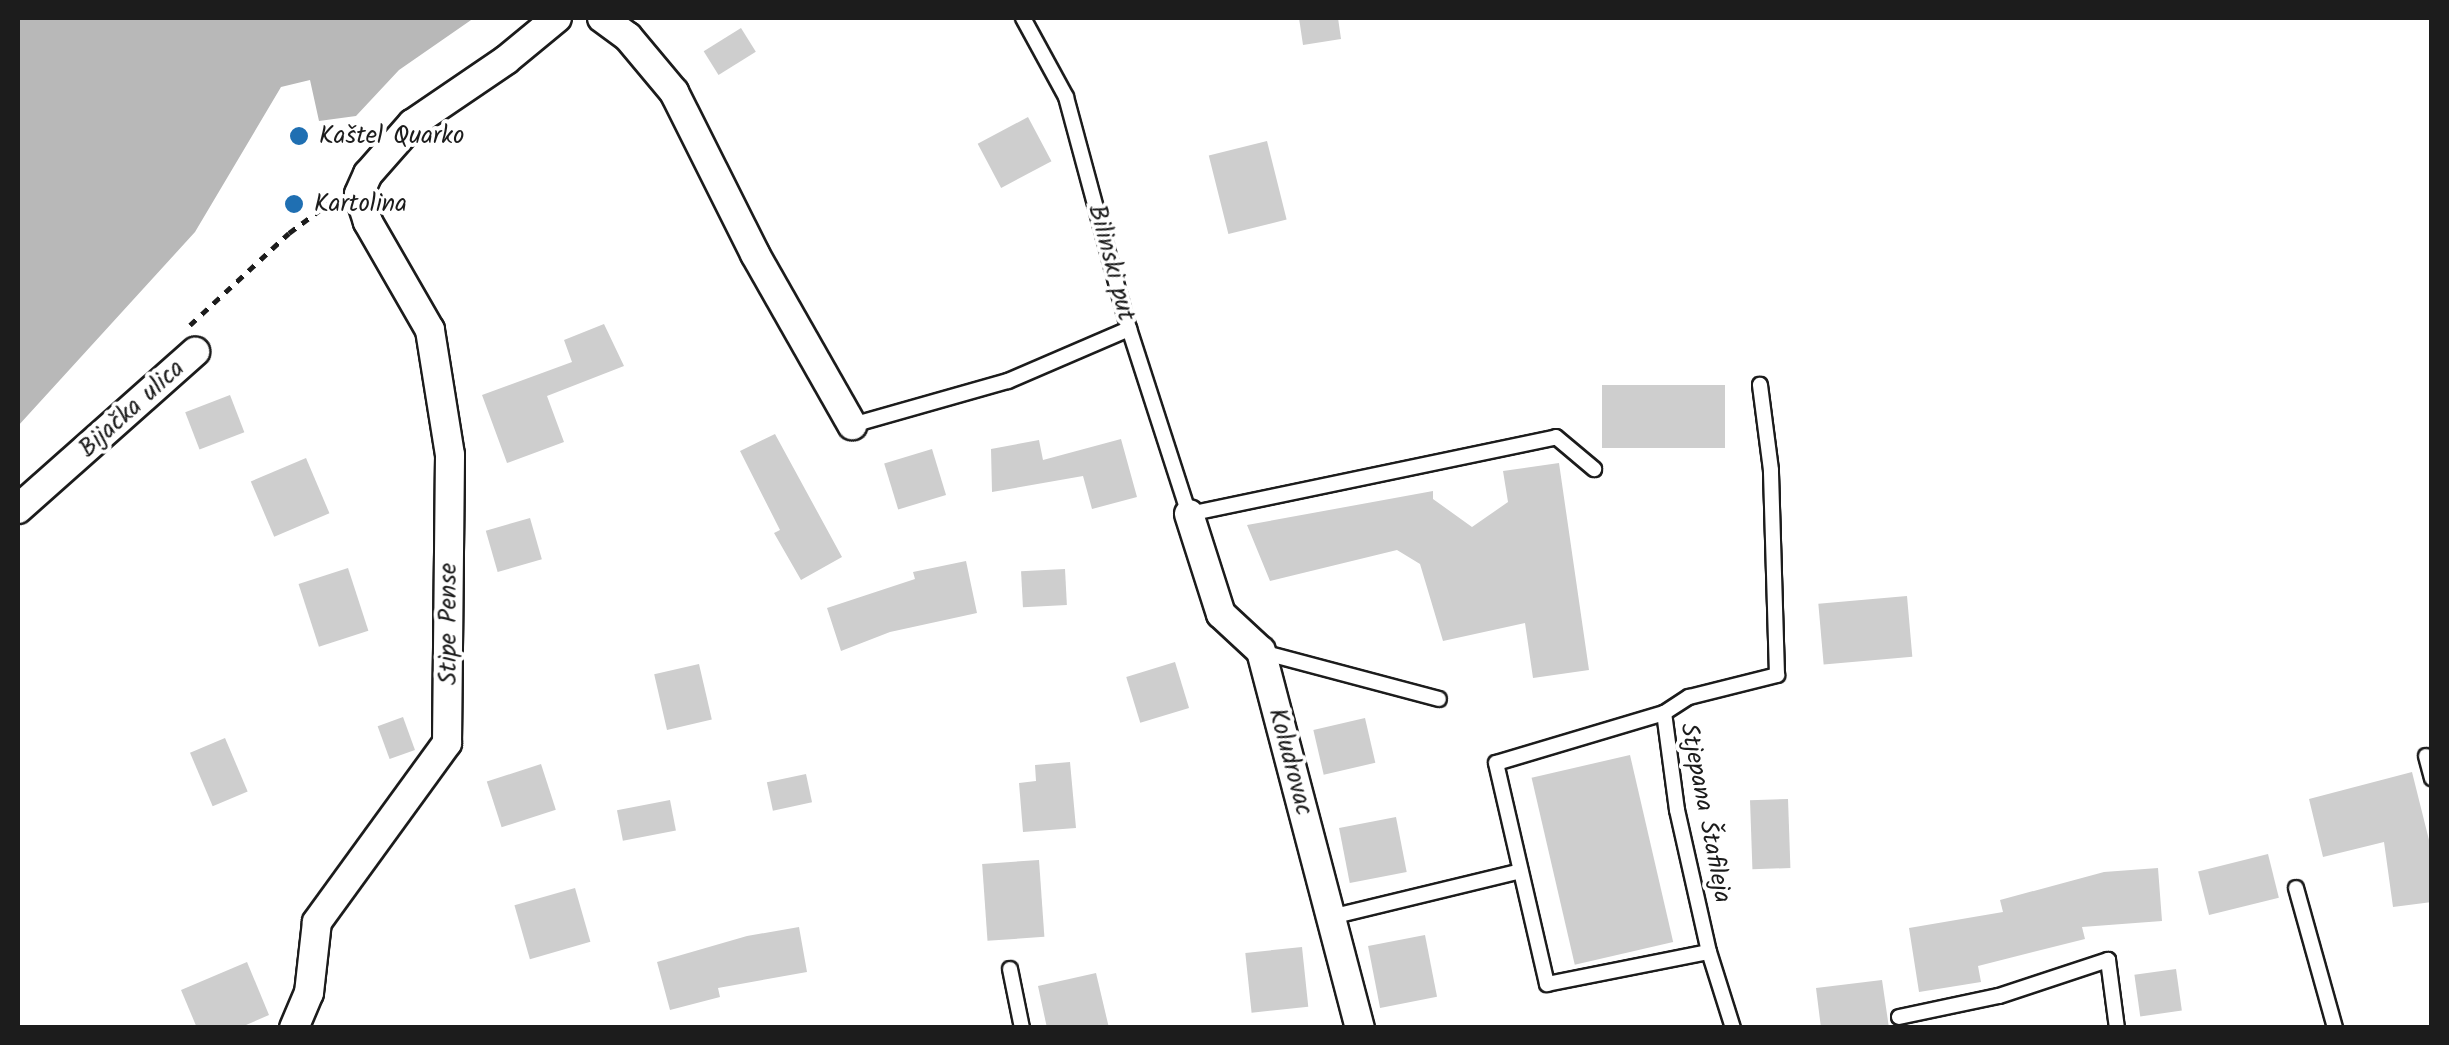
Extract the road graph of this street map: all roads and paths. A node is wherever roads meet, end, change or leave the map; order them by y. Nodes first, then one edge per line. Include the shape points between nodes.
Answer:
1 (557, 18) edge
2 (602, 18) edge
3 (1023, 18) edge
4 (360, 194) junction
5 (1129, 330) junction
6 (195, 352) joint
7 (1760, 385) dead end
8 (852, 425) joint
9 (1594, 469) dead end
10 (18, 508) edge
11 (1189, 514) junction
12 (1261, 652) junction
13 (1439, 699) dead end
14 (1664, 713) junction
15 (2426, 756) dead end
16 (2432, 778) edge
17 (1521, 871) junction
18 (2296, 888) dead end
19 (1331, 917) junction
20 (1709, 952) junction
21 (1010, 969) dead end
22 (1899, 1017) dead end
23 (294, 1028) edge
24 (1022, 1028) edge
25 (1360, 1028) edge
26 (1733, 1028) edge
27 (2117, 1028) edge
28 (2335, 1028) edge

1 - 4 street via 412,124 368,174
2 - 8 street via 628,37 674,92
3 - 5 lane, Bilinski put via 1066,97
4 - 6 path, Bijačka ulica via 332,201 225,289 188,326
4 - 23 street, Stipe Pense via 368,222 430,330 448,437 448,742 317,922 309,993
5 - 8 lane via 1008,381
5 - 11 lane, Bilinski put
6 - 10 street, Bijačka ulica
7 - 14 lane, Stjepana Štafileja via 1770,470 1777,675 1689,697
9 - 11 lane via 1556,437
11 - 12 street via 1221,614
12 - 13 lane
12 - 19 street, Koludrovac
14 - 17 lane via 1496,762
14 - 20 lane, Stjepana Štafileja via 1677,810
15 - 16 lane
17 - 19 lane
17 - 20 lane via 1548,984
18 - 28 lane
19 - 25 street, Koludrovac
20 - 26 lane, Stjepana Štafileja
21 - 24 lane
22 - 27 lane via 1999,996 2108,960

